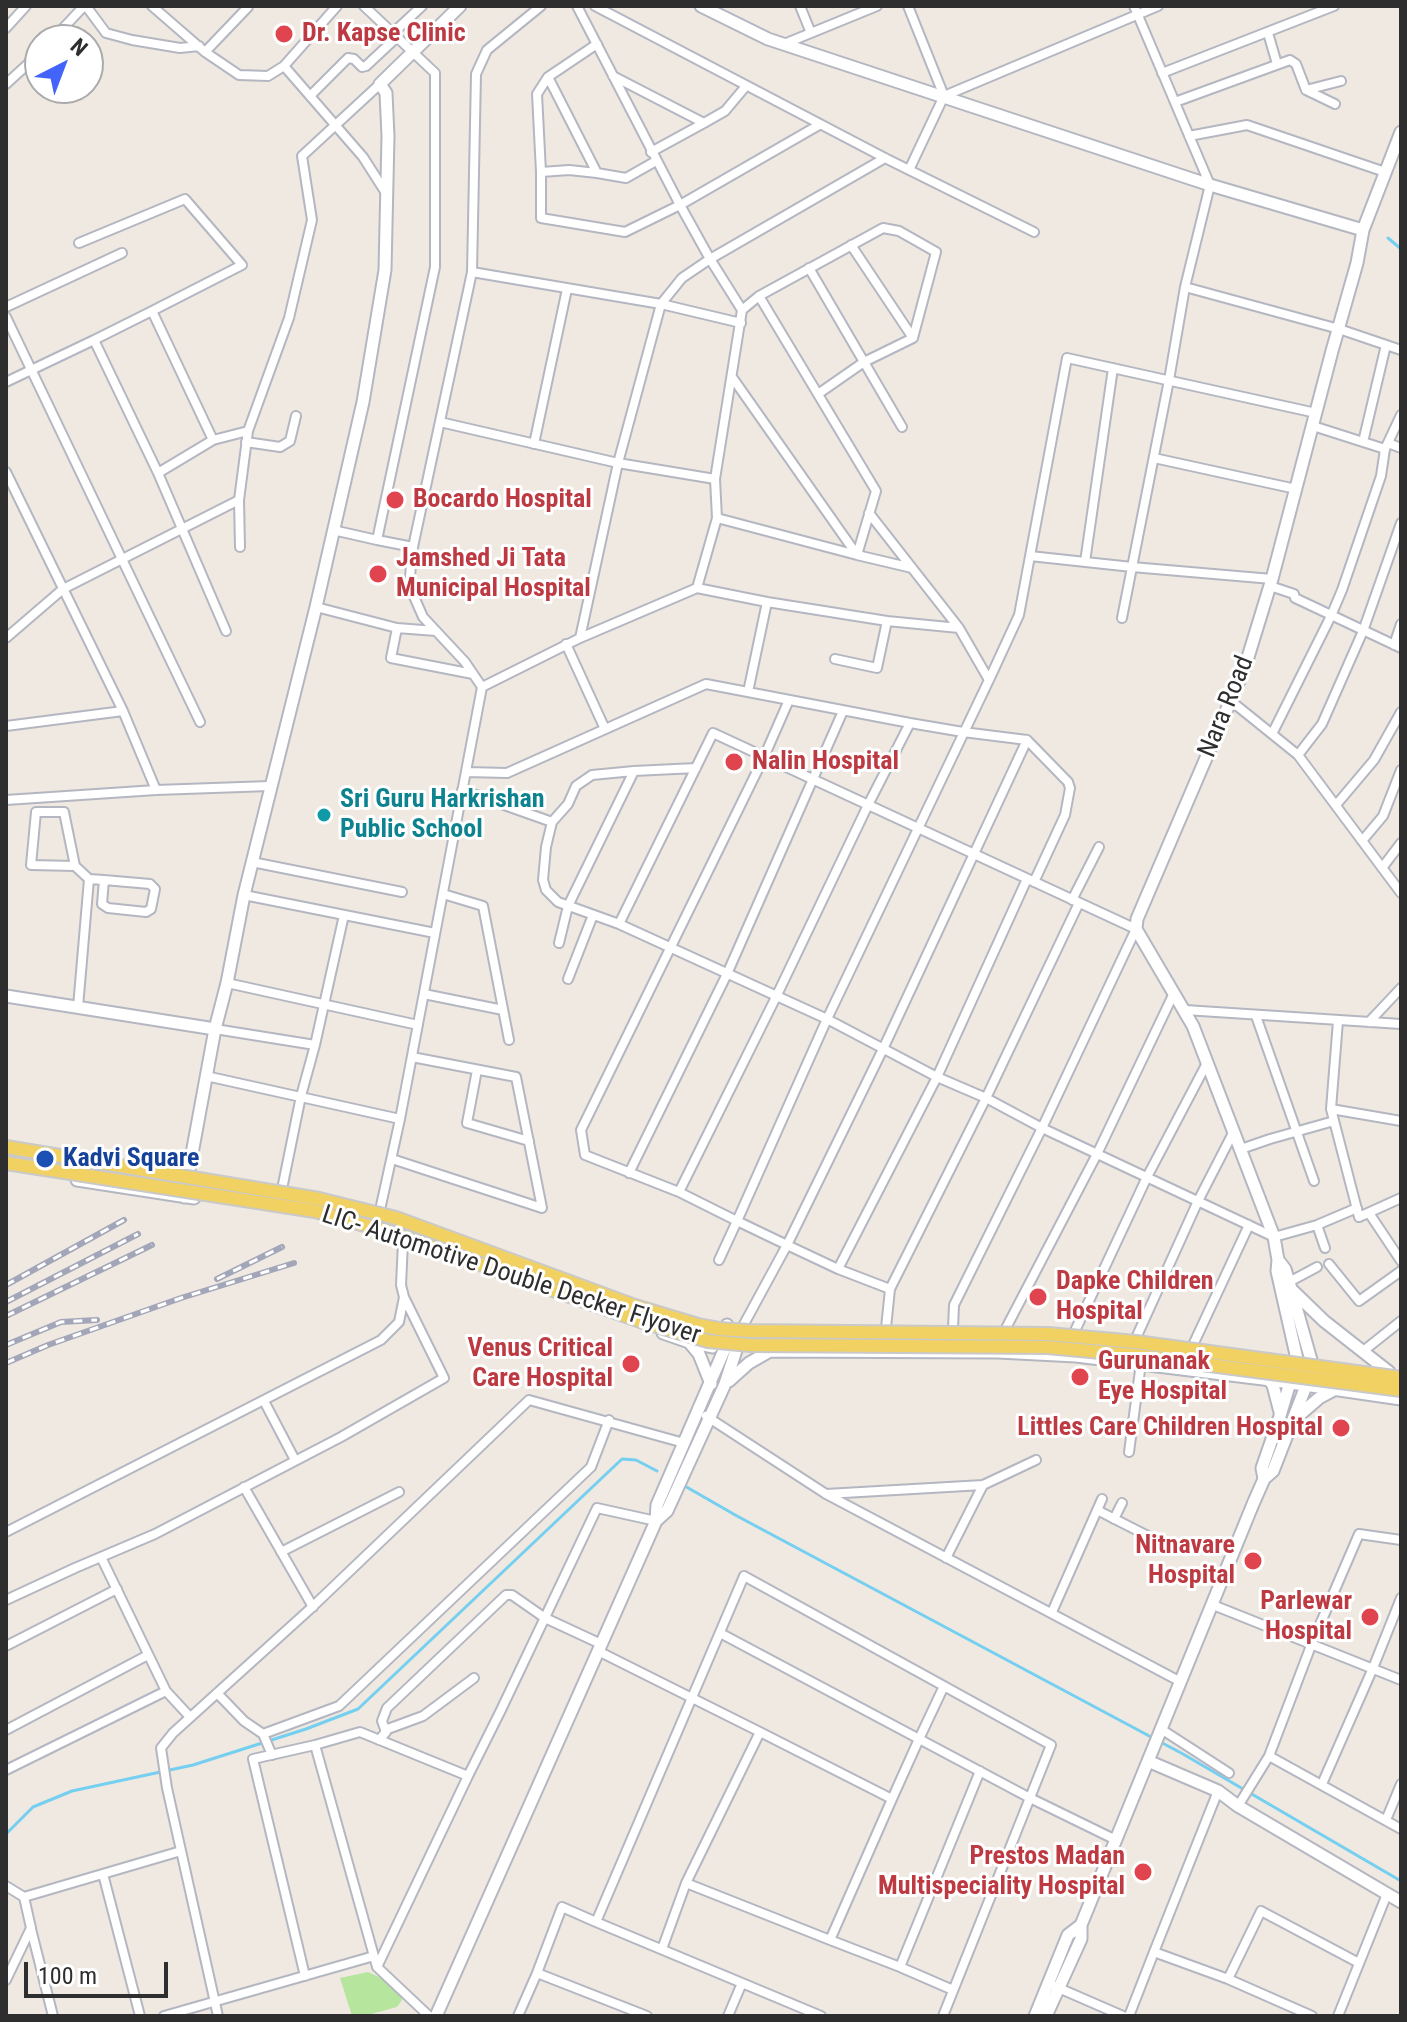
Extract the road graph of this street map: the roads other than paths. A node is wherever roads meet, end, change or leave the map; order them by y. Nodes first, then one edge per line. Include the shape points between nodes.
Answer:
1 (26, 6) edge
2 (85, 6) edge
3 (152, 6) edge
4 (248, 6) edge
5 (337, 6) edge
6 (364, 6) edge
7 (422, 6) edge
8 (460, 6) edge
9 (541, 6) edge
10 (577, 6) edge
11 (595, 6) edge
12 (701, 6) edge
13 (800, 6) edge
14 (877, 6) edge
15 (908, 6) edge
16 (1158, 6) edge
17 (1334, 6) edge
18 (1136, 10) edge
19 (68, 24) edge
20 (6, 28) edge
21 (811, 33) junction
22 (1268, 33) junction
23 (395, 35) junction
24 (597, 44) junction
25 (784, 44) junction
26 (202, 49) junction
27 (413, 52) junction
28 (1277, 64) junction
29 (284, 66) junction
30 (24, 68) edge
31 (1162, 73) junction
32 (613, 76) junction
33 (548, 77) junction
34 (1341, 81) dead end
35 (6, 84) edge
36 (380, 84) junction
37 (746, 86) junction
38 (1306, 90) junction
39 (310, 96) junction
40 (944, 96) junction
41 (1175, 102) junction
42 (1335, 104) dead end
43 (704, 123) junction
44 (335, 125) junction
45 (819, 125) junction
46 (1401, 132) edge
47 (1189, 136) junction
48 (1397, 151) edge
49 (651, 152) junction
50 (885, 158) junction
51 (656, 161) junction
52 (909, 170) junction
53 (541, 172) junction
54 (1385, 172) junction
55 (597, 173) junction
56 (1210, 185) junction
57 (387, 194) junction
58 (680, 205) junction
59 (1363, 230) junction
60 (1034, 232) dead end
61 (79, 243) dead end
62 (851, 245) junction
63 (122, 253) dead end
64 (710, 259) junction
65 (809, 268) junction
66 (472, 272) junction
67 (1185, 287) junction
68 (567, 289) junction
69 (759, 296) junction
70 (661, 304) junction
71 (6, 307) edge
72 (742, 310) junction
73 (152, 311) junction
74 (6, 317) edge
75 (741, 323) junction
76 (1339, 329) junction
77 (913, 338) junction
78 (94, 340) junction
79 (1386, 345) junction
80 (1401, 350) edge
81 (864, 362) junction
82 (1113, 368) junction
83 (32, 371) junction
84 (732, 377) junction
85 (1169, 380) junction
86 (6, 382) edge
87 (818, 394) junction
88 (1401, 415) edge
89 (296, 416) dead end
90 (1315, 420) junction
91 (440, 422) junction
92 (902, 427) dead end
93 (248, 431) junction
94 (213, 440) junction
95 (246, 442) junction
96 (1363, 442) junction
97 (534, 444) junction
98 (1386, 446) junction
99 (1401, 448) edge
100 (1154, 458) junction
101 (618, 463) junction
102 (6, 472) edge
103 (158, 473) junction
104 (715, 479) junction
105 (1296, 489) junction
106 (239, 500) junction
107 (869, 513) junction
108 (717, 518) junction
109 (1401, 523) edge
110 (183, 529) junction
111 (333, 530) junction
112 (377, 540) junction
113 (240, 547) dead end
114 (413, 547) junction
115 (857, 555) junction
116 (1030, 556) junction
117 (122, 560) junction
118 (1085, 562) junction
119 (1132, 567) junction
120 (912, 568) junction
121 (1271, 582) junction
122 (697, 588) junction
123 (63, 589) junction
124 (767, 602) junction
125 (316, 607) junction
126 (1331, 616) junction
127 (1122, 618) dead end
128 (887, 621) junction
129 (1401, 624) edge
130 (397, 628) junction
131 (959, 628) junction
132 (226, 631) dead end
133 (436, 631) junction
134 (1363, 631) junction
135 (6, 638) edge
136 (580, 638) junction
137 (566, 644) junction
138 (1398, 646) edge
139 (835, 659) dead end
140 (473, 674) junction
141 (989, 680) junction
142 (482, 687) junction
143 (748, 692) junction
144 (789, 700) junction
145 (1231, 701) junction
146 (123, 711) junction
147 (843, 711) junction
148 (1401, 712) edge
149 (200, 722) dead end
150 (910, 723) junction
151 (6, 726) edge
152 (605, 729) junction
153 (963, 732) junction
154 (1272, 734) junction
155 (1027, 740) junction
156 (1298, 755) junction
157 (764, 757) junction
158 (696, 768) junction
159 (1401, 770) edge
160 (634, 771) junction
161 (466, 772) junction
162 (813, 780) junction
163 (270, 786) junction
164 (156, 790) junction
165 (462, 790) junction
166 (6, 800) edge
167 (868, 805) junction
168 (1336, 805) junction
169 (552, 822) junction
170 (917, 829) junction
171 (1362, 841) junction
172 (1401, 843) edge
173 (1099, 847) dead end
174 (973, 854) junction
175 (252, 862) junction
176 (75, 866) junction
177 (1382, 868) junction
178 (89, 879) junction
179 (104, 880) junction
180 (1031, 881) junction
181 (1399, 887) edge
182 (402, 892) dead end
183 (443, 894) junction
184 (244, 895) junction
185 (1075, 901) junction
186 (568, 906) junction
187 (344, 915) junction
188 (593, 915) junction
189 (619, 924) junction
190 (1136, 929) junction
191 (435, 933) junction
192 (559, 943) dead end
193 (670, 948) junction
194 (727, 974) junction
195 (568, 979) dead end
196 (227, 983) junction
197 (1401, 988) edge
198 (1174, 993) junction
199 (424, 994) junction
200 (6, 996) edge
201 (776, 997) junction
202 (323, 1005) junction
203 (78, 1007) junction
204 (503, 1010) junction
205 (1185, 1010) junction
206 (1256, 1016) junction
207 (827, 1019) junction
208 (1338, 1021) junction
209 (1369, 1022) junction
210 (1401, 1024) edge
211 (418, 1025) junction
212 (215, 1029) junction
213 (509, 1040) dead end
214 (315, 1045) junction
215 (883, 1049) junction
216 (412, 1057) junction
217 (1208, 1062) junction
218 (477, 1070) junction
219 (206, 1076) junction
220 (937, 1077) junction
221 (301, 1096) junction
222 (986, 1098) junction
223 (1331, 1109) junction
224 (400, 1119) junction
225 (1334, 1121) junction
226 (1401, 1121) edge
227 (1042, 1128) junction
228 (1234, 1131) junction
229 (1297, 1132) junction
230 (529, 1141) junction
231 (6, 1145) edge
232 (1241, 1149) junction
233 (1097, 1154) junction
234 (392, 1159) junction
235 (6, 1166) edge
236 (188, 1173) junction
237 (629, 1173) junction
238 (1147, 1177) junction
239 (1314, 1181) dead end
240 (282, 1189) junction
241 (679, 1192) junction
242 (184, 1197) junction
243 (1401, 1198) edge
244 (1198, 1201) junction
245 (1357, 1208) junction
246 (380, 1210) junction
247 (1369, 1213) junction
248 (737, 1221) junction
249 (1249, 1225) junction
250 (1317, 1225) junction
251 (1274, 1237) junction
252 (403, 1242) junction
253 (787, 1245) junction
254 (1325, 1248) dead end
255 (719, 1260) dead end
256 (1278, 1260) junction
257 (1401, 1261) edge
258 (1329, 1264) dead end
259 (1317, 1267) dead end
260 (838, 1269) junction
261 (1401, 1271) edge
262 (1291, 1286) junction
263 (890, 1289) junction
264 (404, 1297) junction
265 (1401, 1321) edge
266 (727, 1325) junction
267 (743, 1326) junction
268 (886, 1328) junction
269 (953, 1329) junction
270 (1005, 1330) junction
271 (1074, 1333) junction
272 (1136, 1338) junction
273 (689, 1342) junction
274 (1193, 1345) junction
275 (731, 1349) junction
276 (770, 1351) junction
277 (952, 1352) junction
278 (1362, 1352) junction
279 (1297, 1359) junction
280 (1311, 1360) junction
281 (1141, 1363) junction
282 (1397, 1375) edge
283 (1268, 1379) junction
284 (1291, 1383) junction
285 (711, 1384) junction
286 (725, 1384) junction
287 (1306, 1386) junction
288 (1335, 1390) junction
289 (1401, 1390) edge
290 (1401, 1399) edge
291 (264, 1401) junction
292 (699, 1410) junction
293 (1280, 1416) junction
294 (709, 1419) junction
295 (609, 1420) junction
296 (1293, 1421) junction
297 (684, 1443) junction
298 (1129, 1452) dead end
299 (295, 1460) junction
300 (1036, 1460) dead end
301 (1264, 1479) junction
302 (983, 1485) junction
303 (244, 1487) junction
304 (399, 1492) dead end
305 (826, 1494) junction
306 (1102, 1499) dead end
307 (1122, 1503) dead end
308 (1097, 1510) junction
309 (1114, 1519) junction
310 (656, 1521) junction
311 (6, 1532) edge
312 (1150, 1537) dead end
313 (1401, 1540) edge
314 (281, 1552) junction
315 (101, 1557) junction
316 (946, 1558) junction
317 (117, 1589) junction
318 (1401, 1598) edge
319 (6, 1600) edge
320 (1213, 1605) junction
321 (313, 1607) junction
322 (1052, 1612) junction
323 (545, 1618) junction
324 (720, 1633) junction
325 (1312, 1643) junction
326 (6, 1646) edge
327 (600, 1647) junction
328 (148, 1655) junction
329 (1373, 1668) junction
330 (474, 1678) dead end
331 (1401, 1680) edge
332 (1181, 1682) junction
333 (944, 1686) junction
334 (166, 1691) junction
335 (217, 1693) junction
336 (692, 1698) junction
337 (190, 1717) junction
338 (6, 1730) edge
339 (385, 1730) junction
340 (1161, 1730) junction
341 (760, 1732) junction
342 (263, 1734) junction
343 (919, 1739) junction
344 (379, 1740) junction
345 (315, 1745) junction
346 (272, 1755) junction
347 (1269, 1756) junction
348 (1148, 1761) junction
349 (6, 1770) edge
350 (980, 1771) junction
351 (1229, 1773) dead end
352 (468, 1776) junction
353 (1322, 1784) junction
354 (1401, 1784) edge
355 (1218, 1791) junction
356 (1030, 1798) junction
357 (892, 1799) junction
358 (1239, 1803) junction
359 (1386, 1820) junction
360 (1401, 1829) edge
361 (1116, 1840) junction
362 (181, 1851) junction
363 (103, 1874) junction
364 (686, 1883) junction
365 (6, 1886) edge
366 (1387, 1894) junction
367 (24, 1897) junction
368 (1401, 1902) edge
369 (596, 1922) junction
370 (31, 1928) junction
371 (830, 1940) junction
372 (662, 1949) junction
373 (1154, 1952) junction
374 (374, 1956) junction
375 (1359, 1963) junction
376 (377, 1967) junction
377 (900, 1967) junction
378 (537, 1973) junction
379 (305, 1976) junction
380 (1228, 1979) junction
381 (6, 1980) edge
382 (742, 1983) junction
383 (1053, 1985) junction
384 (953, 1990) junction
385 (215, 2001) junction
386 (804, 2013) edge
387 (53, 2016) edge
388 (140, 2016) edge
389 (164, 2016) edge
390 (218, 2016) edge
391 (429, 2016) edge
392 (436, 2016) edge
393 (518, 2016) edge
394 (647, 2016) edge
395 (728, 2016) edge
396 (821, 2016) edge
397 (943, 2016) edge
398 (1035, 2016) edge
399 (1046, 2016) edge
400 (1126, 2016) edge
401 (1312, 2016) edge
402 (1338, 2016) edge

1 - 20 street
2 - 19 street
2 - 26 street via 106,33
3 - 26 street
4 - 26 street
5 - 29 street
6 - 23 street
7 - 23 street
8 - 27 main road
9 - 66 street via 487,50 476,74
10 - 24 street
11 - 37 street
12 - 25 main road
13 - 21 street
14 - 21 street
15 - 40 street
16 - 18 street
17 - 22 street
18 - 31 street
18 - 40 street
21 - 25 street
22 - 28 street
22 - 31 street
23 - 27 street
23 - 39 street via 366,66 348,58
24 - 32 street
24 - 33 street
25 - 40 main road
26 - 29 street via 239,75 268,76
27 - 36 main road
27 - 112 street via 435,73 435,267
28 - 38 street via 1293,61
28 - 41 street
29 - 39 street
30 - 35 street
31 - 41 street
32 - 43 street
32 - 49 street
33 - 53 street via 537,94
33 - 55 street
34 - 38 street
36 - 44 street
36 - 57 main road via 386,93
37 - 43 street via 725,111
37 - 45 street
38 - 42 street
39 - 44 street
40 - 52 street
40 - 56 main road
41 - 47 street
43 - 49 street
44 - 57 street
44 - 93 street via 302,156 312,220 289,318
45 - 50 street
45 - 58 street
46 - 48 main road, Nara Road
47 - 54 street via 1247,125
47 - 56 street
48 - 54 main road, Nara Road
49 - 51 street
50 - 52 street
50 - 64 street
51 - 55 street via 626,178
51 - 58 street
52 - 60 street
53 - 55 street
53 - 58 street via 541,218 625,232
54 - 59 main road, Nara Road
56 - 59 main road
56 - 67 street
57 - 111 main road via 385,270 363,402
58 - 64 street
59 - 76 main road, Nara Road
61 - 73 street via 185,199 242,265
62 - 65 street
62 - 77 street
62 - 77 street via 883,228 936,252
63 - 71 street
64 - 70 street via 682,278
64 - 72 street
65 - 69 street
65 - 81 street
66 - 68 street
66 - 91 street
67 - 76 street
67 - 85 street
68 - 70 street
68 - 97 street
69 - 72 street
69 - 87 street
70 - 75 street
70 - 101 street
72 - 75 street
73 - 78 street
73 - 94 street
74 - 83 street
75 - 84 street
76 - 79 street
76 - 90 main road, Nara Road
77 - 81 street
78 - 83 street
78 - 103 street
79 - 80 street
79 - 96 street
81 - 87 street
81 - 92 street
82 - 85 street
82 - 116 street via 1067,358
82 - 118 street
83 - 86 street
83 - 117 street
84 - 104 street
84 - 115 street
85 - 90 street
85 - 100 street
87 - 107 street via 876,491
88 - 98 street
89 - 95 street via 290,441 280,447
90 - 96 street
90 - 105 main road, Nara Road
91 - 97 street
91 - 114 street
93 - 94 street
93 - 95 street
94 - 103 street
95 - 106 street
96 - 98 street
97 - 101 street
98 - 99 street
98 - 126 street via 1381,476
100 - 105 street
100 - 119 street
101 - 104 street
101 - 136 street
102 - 123 street
103 - 110 street
104 - 108 street
105 - 121 main road, Nara Road
106 - 110 street
106 - 113 street
107 - 115 street
107 - 120 street
108 - 115 street
108 - 122 street
109 - 134 street
110 - 117 street
110 - 132 street
111 - 112 street
111 - 125 main road
112 - 114 street
114 - 133 street via 412,592
115 - 120 street
116 - 118 street
116 - 141 street via 1019,615
117 - 123 street
117 - 149 street
118 - 119 street
119 - 121 street
119 - 127 street
120 - 131 street
121 - 126 street
121 - 145 main road, Nara Road
122 - 124 street
122 - 136 street
123 - 135 street
123 - 146 street
124 - 128 street
124 - 143 street
125 - 130 street
125 - 163 main road
126 - 134 street
126 - 154 street
128 - 131 street
128 - 139 street via 877,668
129 - 138 street
130 - 133 street
130 - 140 street via 391,658
131 - 141 street
133 - 140 street
134 - 138 street
134 - 156 street via 1322,724
136 - 137 street
137 - 142 street
137 - 152 street
140 - 142 street
141 - 153 street
142 - 161 street
143 - 144 street
143 - 152 street via 706,684
144 - 147 street
144 - 157 street
145 - 154 street
145 - 190 main road, Nara Road
146 - 151 street
146 - 164 street
147 - 150 street
147 - 162 street
148 - 168 street via 1374,760
150 - 153 street
150 - 167 street
152 - 161 street via 507,773
153 - 155 street
153 - 170 street
154 - 156 street
155 - 174 street
155 - 180 street via 1070,788 1065,815
156 - 168 street
157 - 158 street via 713,733
157 - 162 street
157 - 193 street
158 - 160 street
158 - 189 street
159 - 171 street via 1383,816
160 - 169 street via 592,775 576,786
160 - 186 street
161 - 165 street
162 - 167 street
162 - 194 street
163 - 164 street
163 - 175 main road
164 - 166 street
165 - 169 street
165 - 183 street
167 - 170 street
167 - 201 street
168 - 171 street
169 - 186 street via 543,880 546,890
170 - 174 street
170 - 207 street
171 - 177 street
172 - 177 street
173 - 185 street
174 - 180 street
174 - 215 street
175 - 182 street
175 - 184 main road
176 - 176 street via 31,865 36,812 64,812
176 - 178 street
177 - 181 street
178 - 179 street
178 - 203 street
179 - 179 street via 104,906 151,909 155,889 150,884
180 - 185 street
180 - 220 street
183 - 191 street
183 - 204 street via 483,906
184 - 187 street
184 - 196 main road
185 - 190 street
185 - 222 street
186 - 188 street
186 - 192 street
187 - 191 street
187 - 202 street
188 - 189 street
188 - 195 street
189 - 193 street
190 - 198 main road
190 - 227 street
191 - 199 street
193 - 194 street
193 - 237 street via 581,1130 585,1155
194 - 201 street
194 - 237 street
196 - 202 street
196 - 212 main road
197 - 209 street
198 - 205 main road
198 - 233 street
199 - 204 street
199 - 211 street
200 - 203 main road
201 - 207 street
201 - 241 street
202 - 211 street
202 - 214 street
203 - 212 main road
204 - 213 street
205 - 206 street
205 - 217 main road
206 - 208 street
206 - 229 street
207 - 215 street
207 - 248 street
208 - 209 street
208 - 223 street
209 - 210 street
211 - 216 street
212 - 214 street
212 - 219 main road
214 - 221 street
215 - 220 street
215 - 253 street
216 - 218 street
216 - 224 street
217 - 228 main road
217 - 238 street
218 - 230 street via 516,1077
218 - 230 street via 467,1123
219 - 221 street
219 - 236 main road
220 - 222 street
220 - 260 street
221 - 224 street
221 - 240 street
222 - 227 street
222 - 263 street
223 - 225 street
223 - 226 street
224 - 234 street
225 - 229 street
225 - 245 street
227 - 233 street
227 - 269 street via 954,1305
228 - 232 main road
228 - 244 street
229 - 232 street
229 - 239 street
230 - 234 street via 542,1208
231 - 236 main road
231 - 282 main road, LIC- Automotive Double Decker Flyover, bridge via 319,1199 396,1218 635,1306 720,1329 1048,1334
232 - 251 main road
233 - 238 street
233 - 270 street
234 - 246 street
235 - 242 main road
235 - 289 main road, LIC- Automotive Double Decker Flyover, bridge via 315,1211 708,1341 1047,1347
236 - 240 main road
236 - 242 main road
237 - 241 street
238 - 244 street
238 - 271 street
240 - 246 main road
241 - 248 street
242 - 252 main road via 315,1216
243 - 247 street
244 - 249 street
244 - 272 street
245 - 247 street via 1359,1217
245 - 250 street
246 - 266 main road via 623,1297
247 - 257 street
248 - 253 street
248 - 255 street
249 - 251 street
249 - 274 street
250 - 251 street
250 - 254 street
251 - 256 main road
252 - 264 street
252 - 273 main road
253 - 260 street
253 - 267 street
256 - 262 main road
256 - 279 main road
258 - 261 street via 1359,1301
259 - 262 street
260 - 263 street
262 - 278 main road
262 - 280 main road
263 - 268 street
264 - 291 street via 399,1322 381,1340
264 - 299 street via 444,1378
265 - 278 street
266 - 267 main road
266 - 275 main road
267 - 268 main road
267 - 275 main road
268 - 269 main road
269 - 270 main road
269 - 277 street
270 - 271 main road
271 - 272 main road
272 - 274 main road
273 - 275 main road
273 - 285 main road
274 - 279 main road
275 - 276 main road
275 - 285 main road
275 - 286 main road
276 - 277 main road
276 - 286 main road
277 - 281 main road
278 - 282 main road
279 - 280 main road
279 - 284 main road
280 - 282 main road
280 - 287 main road
281 - 283 main road
281 - 298 street
283 - 284 main road
283 - 293 main road
284 - 287 main road
284 - 293 main road
285 - 292 main road
286 - 294 main road
287 - 288 main road
287 - 296 main road
288 - 290 main road
288 - 296 main road
291 - 299 street
291 - 311 street
292 - 294 street
292 - 297 main road
293 - 301 main road via 1262,1468
294 - 305 street
294 - 310 main road via 667,1511
295 - 297 street
295 - 321 street via 529,1400
295 - 342 street via 591,1467 339,1706
296 - 301 main road via 1273,1471
297 - 310 main road via 657,1505
299 - 303 street
300 - 302 street
301 - 320 main road
302 - 305 street
302 - 316 street
303 - 314 street
303 - 315 street
304 - 314 street
305 - 316 street
306 - 308 street
307 - 309 street
308 - 309 street
308 - 322 street
309 - 312 street
310 - 323 street via 597,1508
310 - 327 main road
313 - 325 street via 1359,1534
314 - 321 street
315 - 317 street
315 - 319 street
316 - 322 street
317 - 326 street
317 - 328 street
318 - 329 street
320 - 325 street
320 - 332 main road
321 - 335 street
322 - 332 street
323 - 327 street
323 - 339 street via 506,1595 387,1708
323 - 352 street
324 - 333 street via 744,1576
324 - 336 street
324 - 343 street
325 - 329 street
325 - 347 street
327 - 336 street
327 - 392 main road
328 - 334 street
328 - 338 street
329 - 331 street
329 - 353 street
330 - 339 street via 423,1716
332 - 340 main road
333 - 343 street
333 - 356 street via 1051,1745
334 - 337 street
334 - 349 street
335 - 337 street
335 - 342 street
336 - 341 street
336 - 369 street
337 - 362 street via 161,1748
339 - 344 street
340 - 348 main road
340 - 351 street
341 - 357 street
341 - 364 street
342 - 346 street
343 - 350 street
343 - 357 street
344 - 345 street via 360,1732
344 - 352 street
345 - 346 street
345 - 374 street
346 - 379 street via 253,1759
347 - 353 street
347 - 358 street
348 - 355 main road
348 - 361 main road
350 - 356 street
350 - 377 street
352 - 376 street
353 - 359 street
354 - 359 street
355 - 358 main road
355 - 373 street
356 - 361 street
356 - 384 street
357 - 371 street
358 - 366 main road
359 - 360 street
361 - 383 main road via 1081,1925 1081,1939
362 - 363 street
362 - 385 street
363 - 367 street
363 - 388 street
364 - 371 street
364 - 372 street
365 - 367 street
366 - 368 main road
366 - 375 street
367 - 370 street
369 - 372 street
369 - 378 street via 562,1907
370 - 381 street
370 - 387 street
371 - 377 street
372 - 382 street
373 - 380 street
373 - 400 street
374 - 376 street
374 - 379 street
375 - 380 street via 1261,1911
375 - 402 street
376 - 391 street
377 - 384 street
378 - 393 street
378 - 394 street
379 - 385 street
380 - 401 street
382 - 386 street
382 - 395 street
383 - 398 main road
383 - 399 main road
383 - 400 street
384 - 397 street
385 - 389 street
385 - 390 street
386 - 396 street

